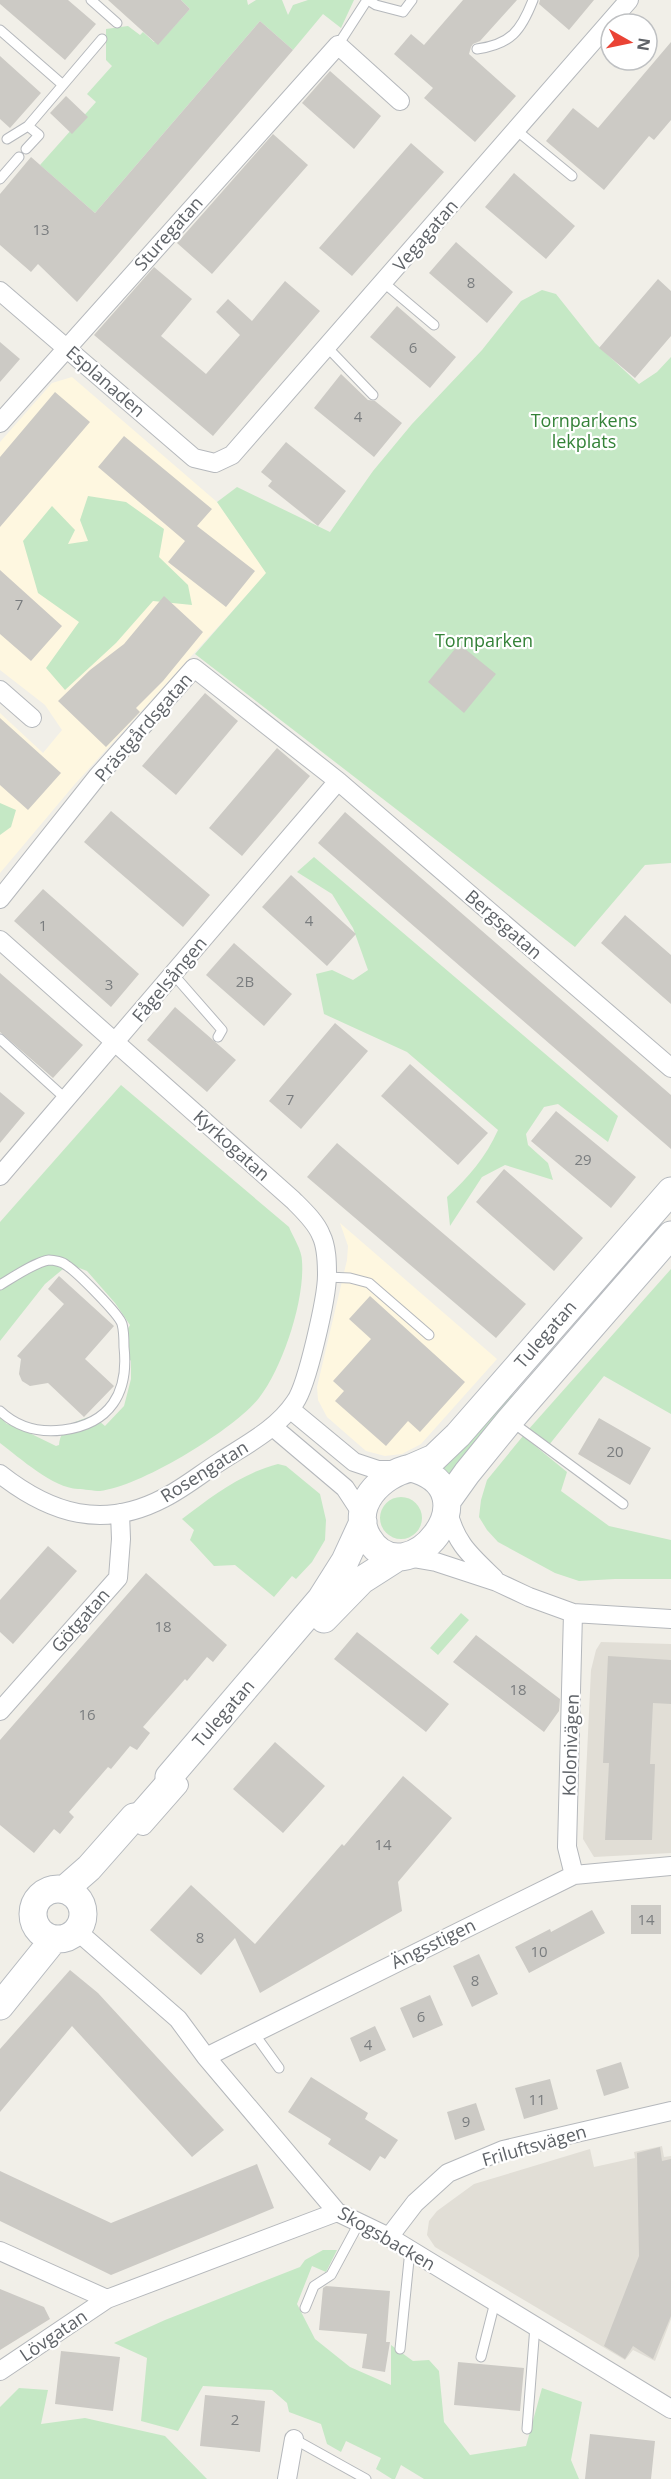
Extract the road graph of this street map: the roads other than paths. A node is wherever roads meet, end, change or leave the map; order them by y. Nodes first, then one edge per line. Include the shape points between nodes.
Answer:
1 (368, 0) edge
2 (412, 0) edge
3 (533, 0) edge
4 (629, 0) edge
5 (94, 1) edge
6 (117, 23) dead end
7 (0, 30) edge
8 (102, 39) dead end
9 (338, 45) junction
10 (477, 49) dead end
11 (63, 85) junction
12 (400, 101) dead end
13 (28, 126) junction
14 (516, 130) junction
15 (7, 139) dead end
16 (26, 149) dead end
17 (19, 157) dead end
18 (572, 176) dead end
19 (0, 179) edge
20 (383, 282) junction
21 (0, 291) edge
22 (434, 325) dead end
23 (67, 347) junction
24 (327, 347) junction
25 (373, 396) dead end
26 (0, 423) edge
27 (215, 463) joint
28 (0, 690) edge
29 (32, 718) dead end
30 (338, 781) junction
31 (0, 899) edge
32 (0, 940) edge
33 (173, 974) junction
34 (218, 1037) dead end
35 (0, 1039) edge
36 (116, 1041) junction
37 (671, 1068) edge
38 (66, 1098) junction
39 (1, 1172) edge
40 (671, 1191) edge
41 (671, 1235) edge
42 (327, 1277) junction
43 (0, 1285) edge
44 (429, 1335) dead end
45 (290, 1409) junction
46 (0, 1411) edge
47 (510, 1420) junction
48 (273, 1427) junction
49 (405, 1469) junction
50 (0, 1474) edge
51 (447, 1504) junction
52 (623, 1504) dead end
53 (120, 1513) junction
54 (363, 1518) junction
55 (403, 1557) junction
56 (497, 1582) junction
57 (573, 1613) junction
58 (671, 1619) edge
59 (0, 1711) edge
60 (174, 1781) junction
61 (138, 1821) joint
62 (671, 1866) edge
63 (574, 1875) junction
64 (73, 1896) junction
65 (56, 1932) junction
66 (0, 1978) edge
67 (0, 2006) edge
68 (253, 2032) junction
69 (206, 2056) junction
70 (279, 2068) dead end
71 (671, 2111) edge
72 (337, 2212) junction
73 (359, 2223) junction
74 (389, 2237) junction
75 (410, 2250) junction
76 (0, 2251) edge
77 (107, 2299) junction
78 (495, 2302) junction
79 (304, 2308) dead end
80 (534, 2326) junction
81 (400, 2349) dead end
82 (481, 2356) dead end
83 (0, 2371) edge
84 (671, 2409) edge
85 (527, 2429) dead end
86 (294, 2439) joint
87 (287, 2479) edge
88 (366, 2479) edge

1 - 2 lane via 403,12
1 - 9 lane
3 - 10 lane via 524,23 512,37
4 - 14 street, Vegagatan
5 - 6 lane
7 - 11 lane
8 - 11 lane
9 - 12 street
9 - 23 street, Sturegatan
11 - 13 lane
13 - 15 lane
13 - 16 lane via 39,135
14 - 18 lane
14 - 20 street, Vegagatan
17 - 19 lane
20 - 22 lane
20 - 24 street, Vegagatan
21 - 23 street, Esplanaden
23 - 26 street, Sturegatan
23 - 27 street, Esplanaden via 194,458
24 - 25 lane
24 - 27 street, Vegagatan via 232,455
28 - 29 street
30 - 31 street, Prästgårdsgatan via 194,669 97,777
30 - 33 street, Fågelsången
30 - 37 street, Bergsgatan
32 - 36 street, Kyrkogatan
33 - 34 lane via 222,1030
33 - 36 street, Fågelsången
35 - 38 lane
36 - 38 street, Fågelsången
36 - 42 street, Kyrkogatan via 310,1218 321,1234
38 - 39 street, Fågelsången
40 - 49 street, Tulegatan via 458,1435 434,1458
41 - 47 street, Tulegatan
42 - 44 lane via 369,1283
42 - 45 street, Kyrkogatan via 302,1390
43 - 46 lane via 49,1260 64,1263 122,1323 126,1361 120,1394 103,1417 76,1428 38,1431 16,1423
45 - 48 street, Rosengatan
45 - 49 street via 354,1462 378,1470
47 - 51 street, Tulegatan
47 - 52 lane
48 - 53 street, Rosengatan via 163,1499
48 - 54 street via 345,1488
49 - 51 street via 432,1476 440,1484
49 - 54 street via 388,1475 376,1486
50 - 53 street, Rosengatan via 38,1501 56,1508 96,1516
51 - 55 street via 442,1526 430,1543
51 - 56 street via 452,1530
53 - 59 street, Götgatan via 117,1578
54 - 55 street via 370,1541 387,1555
54 - 60 street, Tulegatan via 345,1561 321,1599
55 - 56 street via 436,1562
55 - 60 street, Tulegatan via 377,1569 343,1597
56 - 57 street
57 - 58 street
57 - 63 street, Kolonivägen via 567,1847
60 - 61 street, Tulegatan
61 - 64 street, Tulegatan via 100,1874
62 - 63 street, Ängsstigen
63 - 68 street, Ängsstigen
64 - 65 street, Tulegatan via 84,1915
64 - 65 street, Tulegatan via 49,1891 39,1898 33,1914
65 - 66 street, Tulegatan via 26,1945
65 - 67 street
65 - 69 street, Skogsbacken via 178,2019
68 - 69 street, Ängsstigen
68 - 70 lane
69 - 72 street, Skogsbacken
71 - 74 street, Friluftsvägen via 502,2150 448,2173 415,2204
72 - 73 street, Skogsbacken
72 - 77 street
73 - 74 street, Skogsbacken
73 - 79 lane via 331,2275 314,2286
74 - 75 street, Skogsbacken
75 - 78 street, Skogsbacken
75 - 81 lane
76 - 77 street
77 - 83 street, Lövgatan
78 - 80 street, Skogsbacken
78 - 82 lane
80 - 84 street, Skogsbacken
80 - 85 lane
86 - 87 street
86 - 88 lane

